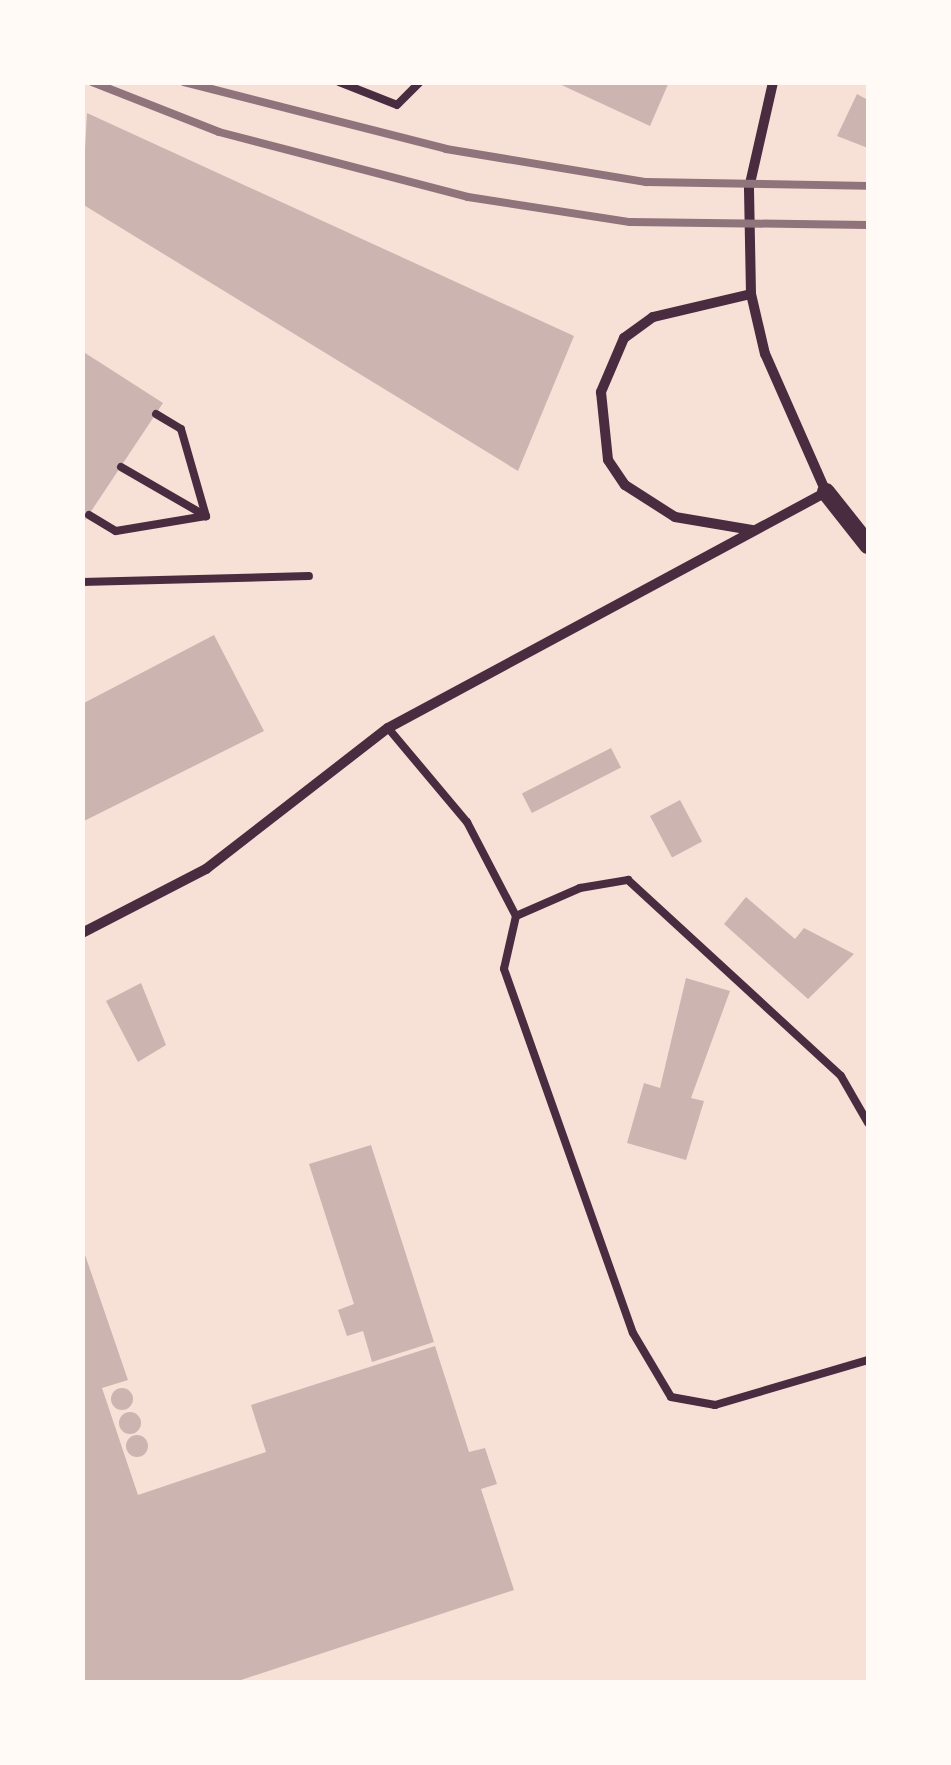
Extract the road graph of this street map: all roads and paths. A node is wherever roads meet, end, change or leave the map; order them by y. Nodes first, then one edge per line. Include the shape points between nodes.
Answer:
1 (339, 82) edge
2 (420, 82) edge
3 (773, 82) edge
4 (750, 294) junction
5 (156, 414) dead end
6 (121, 467) dead end
7 (826, 492) junction
8 (89, 515) dead end
9 (206, 516) junction
10 (752, 530) junction
11 (868, 546) edge
12 (309, 576) dead end
13 (82, 582) edge
14 (388, 728) junction
15 (516, 916) junction
16 (82, 934) edge
17 (868, 1123) edge
18 (868, 1360) edge

1 - 2 lane via 398,105
3 - 4 street via 749,188
4 - 7 street via 765,354
4 - 10 street via 653,317 624,338 601,392 608,460 625,485 675,517
5 - 9 lane via 181,429
6 - 9 lane
7 - 10 street
7 - 11 street
8 - 9 lane via 116,531
10 - 14 street
12 - 13 lane
14 - 15 lane via 467,822
14 - 16 street via 206,869
15 - 17 lane via 580,888 628,880 841,1076
15 - 18 lane via 504,968 634,1333 672,1396 715,1405

